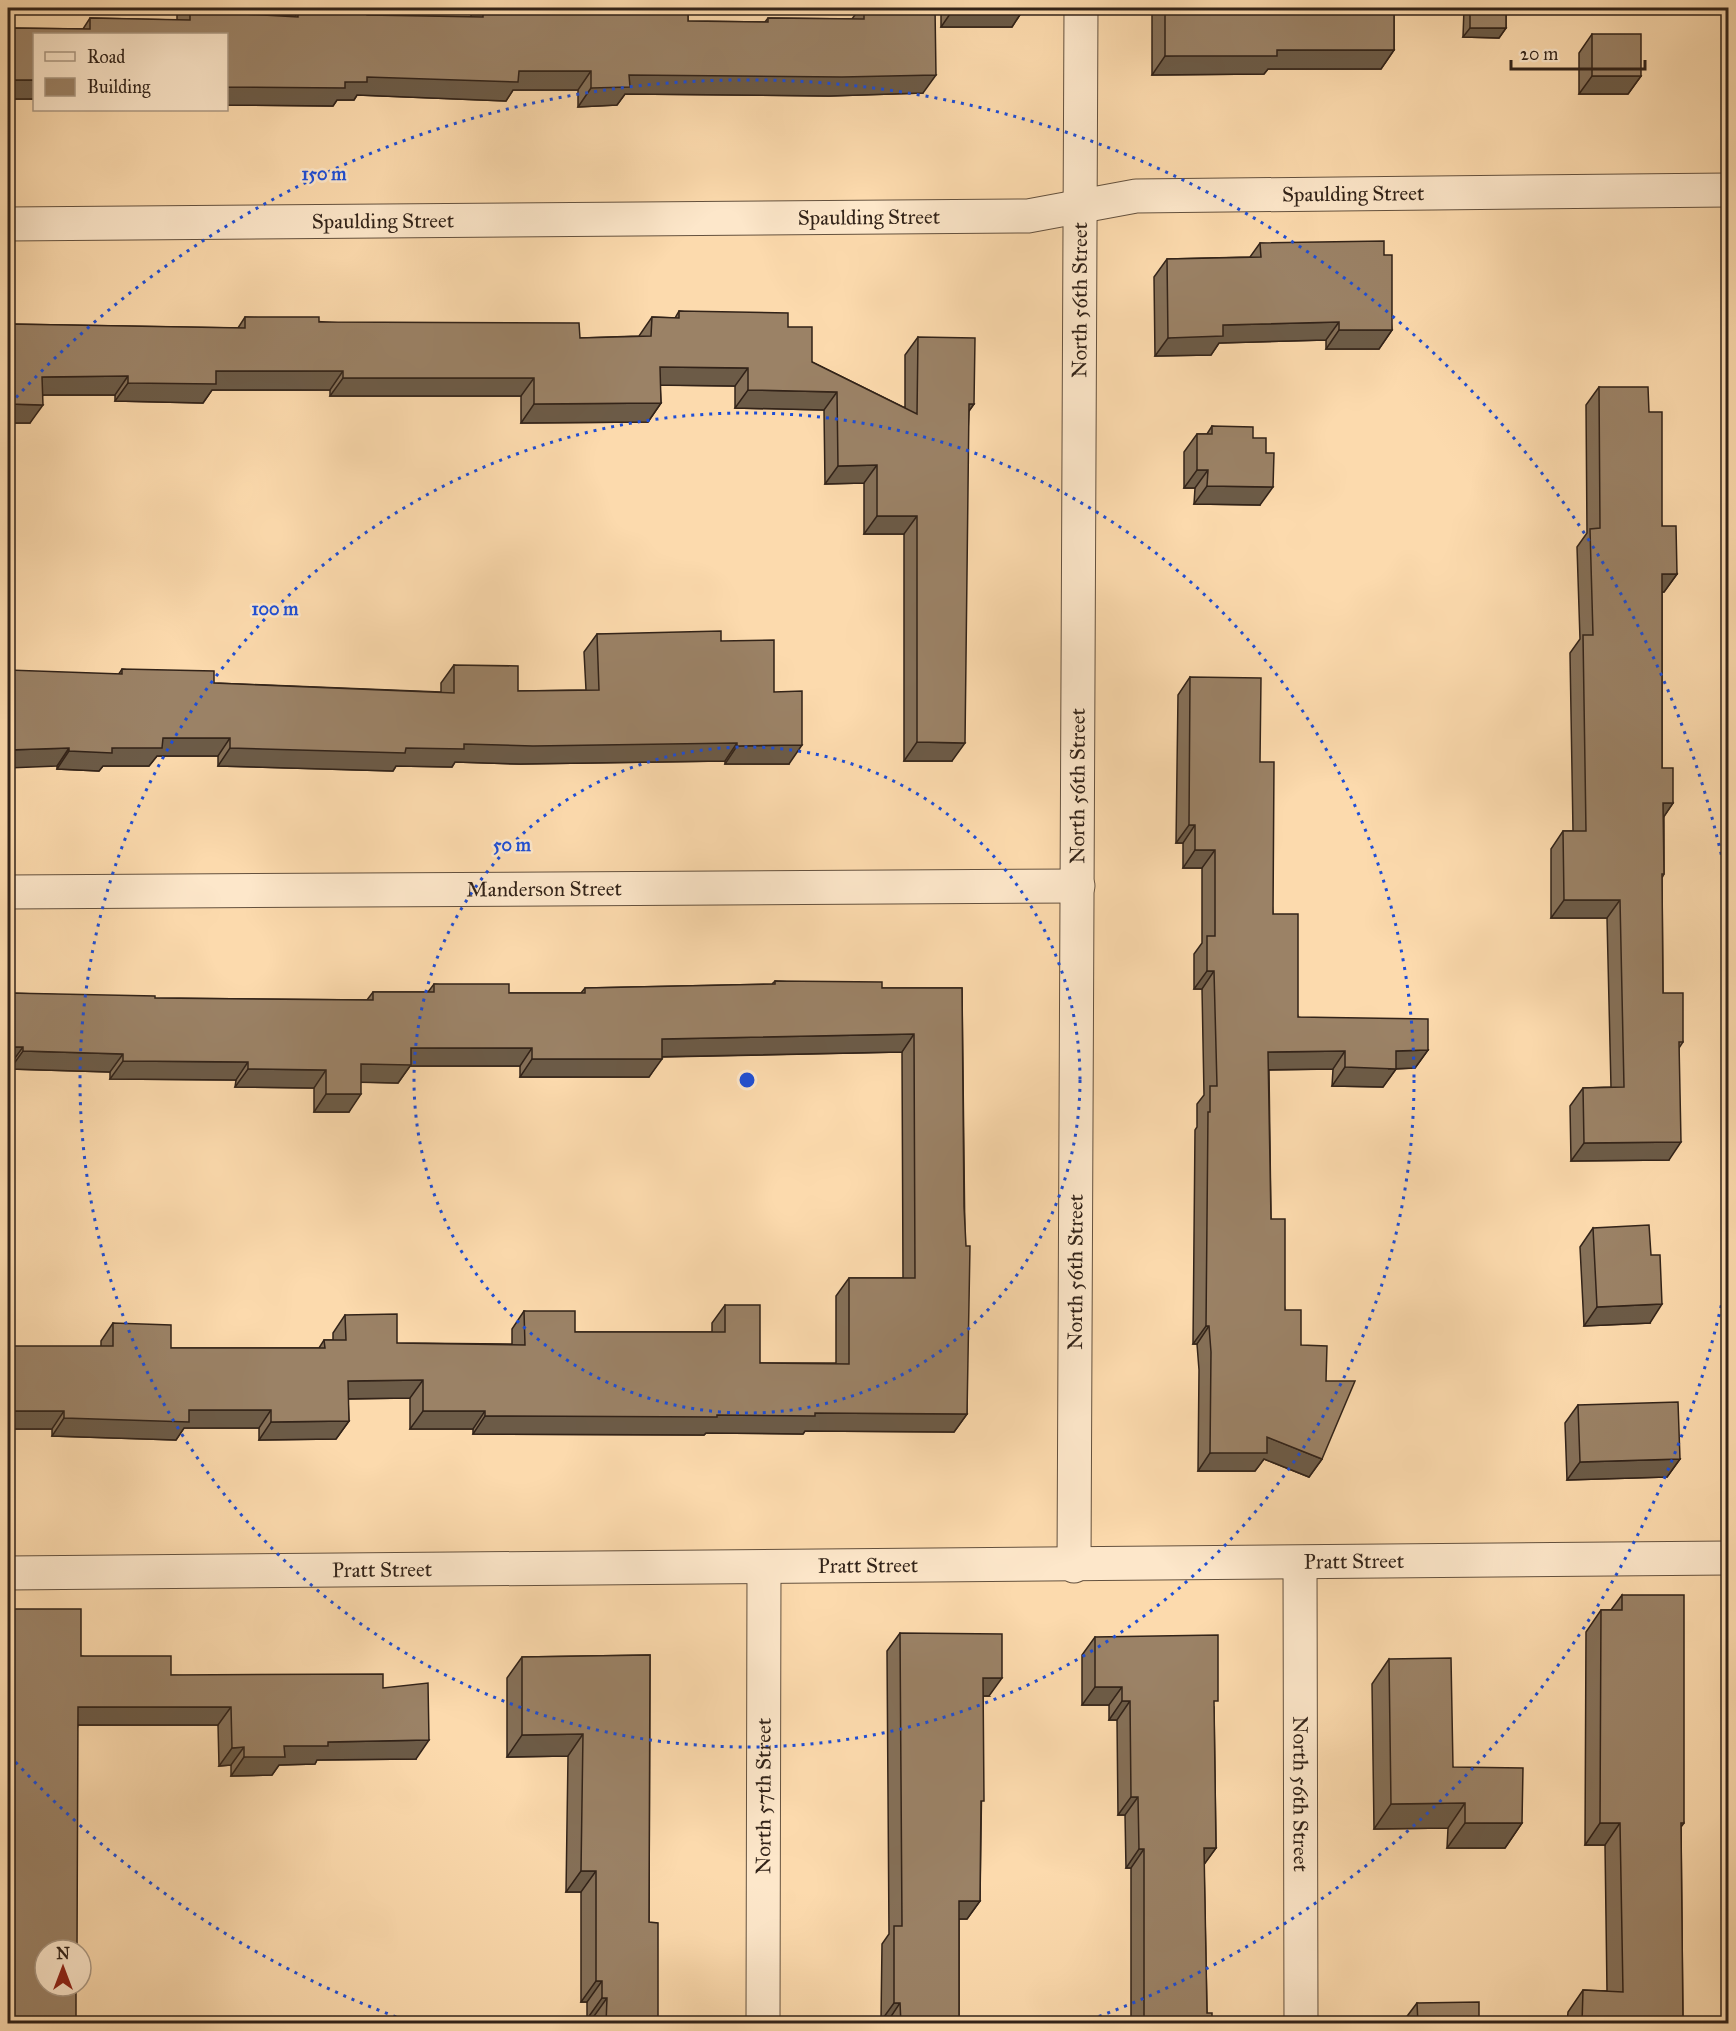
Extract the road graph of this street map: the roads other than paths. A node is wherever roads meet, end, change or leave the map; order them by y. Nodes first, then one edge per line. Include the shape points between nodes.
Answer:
1 (1081, 8) edge
2 (1728, 190) edge
3 (1082, 207) junction
4 (8, 224) edge
5 (1078, 886) junction
6 (8, 892) edge
7 (1728, 1558) edge
8 (1300, 1564) junction
9 (1074, 1566) junction
10 (764, 1568) junction
11 (8, 1573) edge
12 (763, 2024) edge
13 (1301, 2024) edge

1 - 3 street, North 56th Street
2 - 3 street, Spaulding Street via 1136,196
3 - 4 street, Spaulding Street via 1028,216
3 - 5 street, North 56th Street
5 - 6 street, Manderson Street
5 - 9 street, North 56th Street
7 - 8 street, Pratt Street
8 - 9 street, Pratt Street
8 - 13 street, North 56th Street
9 - 10 street, Pratt Street
10 - 11 street, Pratt Street
10 - 12 street, North 57th Street

